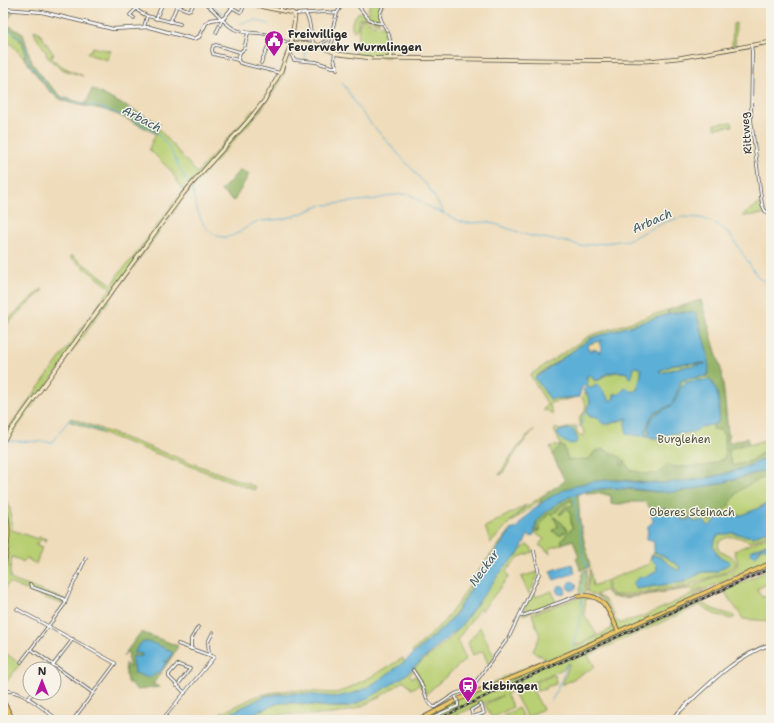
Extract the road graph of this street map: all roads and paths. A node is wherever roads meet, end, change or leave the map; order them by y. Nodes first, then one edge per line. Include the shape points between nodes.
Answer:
1 (139, 3) edge
2 (156, 3) edge
3 (194, 3) edge
4 (204, 3) edge
5 (236, 3) edge
6 (245, 3) edge
7 (250, 3) edge
8 (281, 3) edge
9 (343, 3) edge
10 (385, 3) edge
11 (177, 5) edge
12 (262, 5) edge
13 (358, 7) dead end
14 (137, 8) junction
15 (232, 8) junction
16 (3, 9) edge
17 (281, 10) junction
18 (294, 14) junction
19 (306, 14) junction
20 (337, 14) junction
21 (147, 16) junction
22 (134, 18) dead end
23 (156, 19) junction
24 (222, 19) junction
25 (170, 22) junction
26 (382, 23) junction
27 (180, 24) dead end
28 (144, 27) junction
29 (332, 30) junction
30 (216, 33) dead end
31 (248, 33) junction
32 (272, 37) junction
33 (771, 42) edge
34 (313, 43) junction
35 (291, 44) junction
36 (321, 45) junction
37 (751, 45) junction
38 (288, 50) junction
39 (329, 50) junction
40 (240, 52) junction
41 (335, 53) junction
42 (390, 58) junction
43 (238, 60) junction
44 (261, 63) dead end
45 (279, 74) junction
46 (771, 214) edge
47 (3, 441) edge
48 (3, 501) edge
49 (534, 551) dead end
50 (86, 558) dead end
51 (771, 563) edge
52 (3, 570) edge
53 (30, 584) dead end
54 (579, 596) joint
55 (66, 601) junction
56 (17, 609) dead end
57 (520, 615) junction
58 (48, 625) junction
59 (198, 626) dead end
60 (213, 632) dead end
61 (618, 632) junction
62 (72, 639) junction
63 (178, 644) dead end
64 (771, 644) edge
65 (31, 649) junction
66 (191, 649) junction
67 (209, 655) junction
68 (48, 661) edge
69 (56, 661) edge
70 (21, 662) dead end
71 (413, 670) dead end
72 (62, 671) edge
73 (177, 686) junction
74 (3, 691) edge
75 (93, 693) junction
76 (185, 693) junction
77 (22, 696) edge
78 (455, 696) junction
79 (3, 700) edge
80 (31, 701) edge
81 (436, 719) edge
82 (474, 719) edge
83 (13, 720) edge
84 (58, 720) edge
85 (73, 720) edge
86 (162, 720) edge
87 (419, 720) edge
88 (670, 720) edge

1 - 14 street
2 - 23 street via 161,7
3 - 11 street via 188,10
4 - 24 street
5 - 15 street
6 - 15 street via 240,12
7 - 12 main road
8 - 17 street
9 - 20 street
10 - 26 street via 380,12
11 - 25 street
12 - 17 main road
13 - 26 street via 371,21
14 - 21 street
14 - 22 street via 130,15
15 - 24 street
16 - 28 street via 42,12 113,29
17 - 18 main road
18 - 19 street
18 - 35 main road
19 - 20 street
19 - 34 street
20 - 29 street
21 - 23 street
21 - 28 street
23 - 25 street
24 - 28 street via 210,21 199,36 191,39
24 - 30 street
24 - 31 street via 234,29
25 - 27 street
26 - 42 street via 389,37
29 - 36 street
29 - 39 street via 333,40
31 - 32 street
31 - 40 street via 244,49
32 - 35 street
32 - 44 street
33 - 37 main road
34 - 35 main road
34 - 36 main road
35 - 38 main road
36 - 39 main road
37 - 42 main road via 657,60
37 - 46 street, Rittweg via 753,135 762,206
38 - 41 street via 291,51 294,60 316,62 337,68
38 - 45 main road
39 - 41 main road
40 - 43 street
40 - 43 street via 216,45 212,47 213,54
41 - 42 main road
43 - 45 street via 240,63
45 - 47 main road via 257,110 180,198
48 - 52 main road via 8,528
49 - 57 street via 539,574
50 - 55 street
51 - 61 main road
53 - 55 street
54 - 57 street
54 - 61 main road via 590,595 600,600 610,612
55 - 58 street
56 - 58 street
57 - 78 street via 505,644 472,687
58 - 62 street
58 - 65 street
59 - 66 street via 191,639
60 - 67 street via 208,642
61 - 87 main road via 459,699
62 - 69 street
62 - 75 street via 115,664
63 - 66 street
64 - 88 street via 751,652 734,663 713,679
65 - 68 street
65 - 70 street
66 - 67 street
67 - 76 street via 214,657
71 - 78 street via 431,706 435,707
72 - 75 street
73 - 73 street via 169,674 179,664 190,669
73 - 76 street
74 - 77 street
75 - 85 street
76 - 86 street
78 - 81 street, bridge via 458,706 439,714
79 - 83 main road
80 - 84 street
82 - 82 street via 471,710 481,704 484,713

